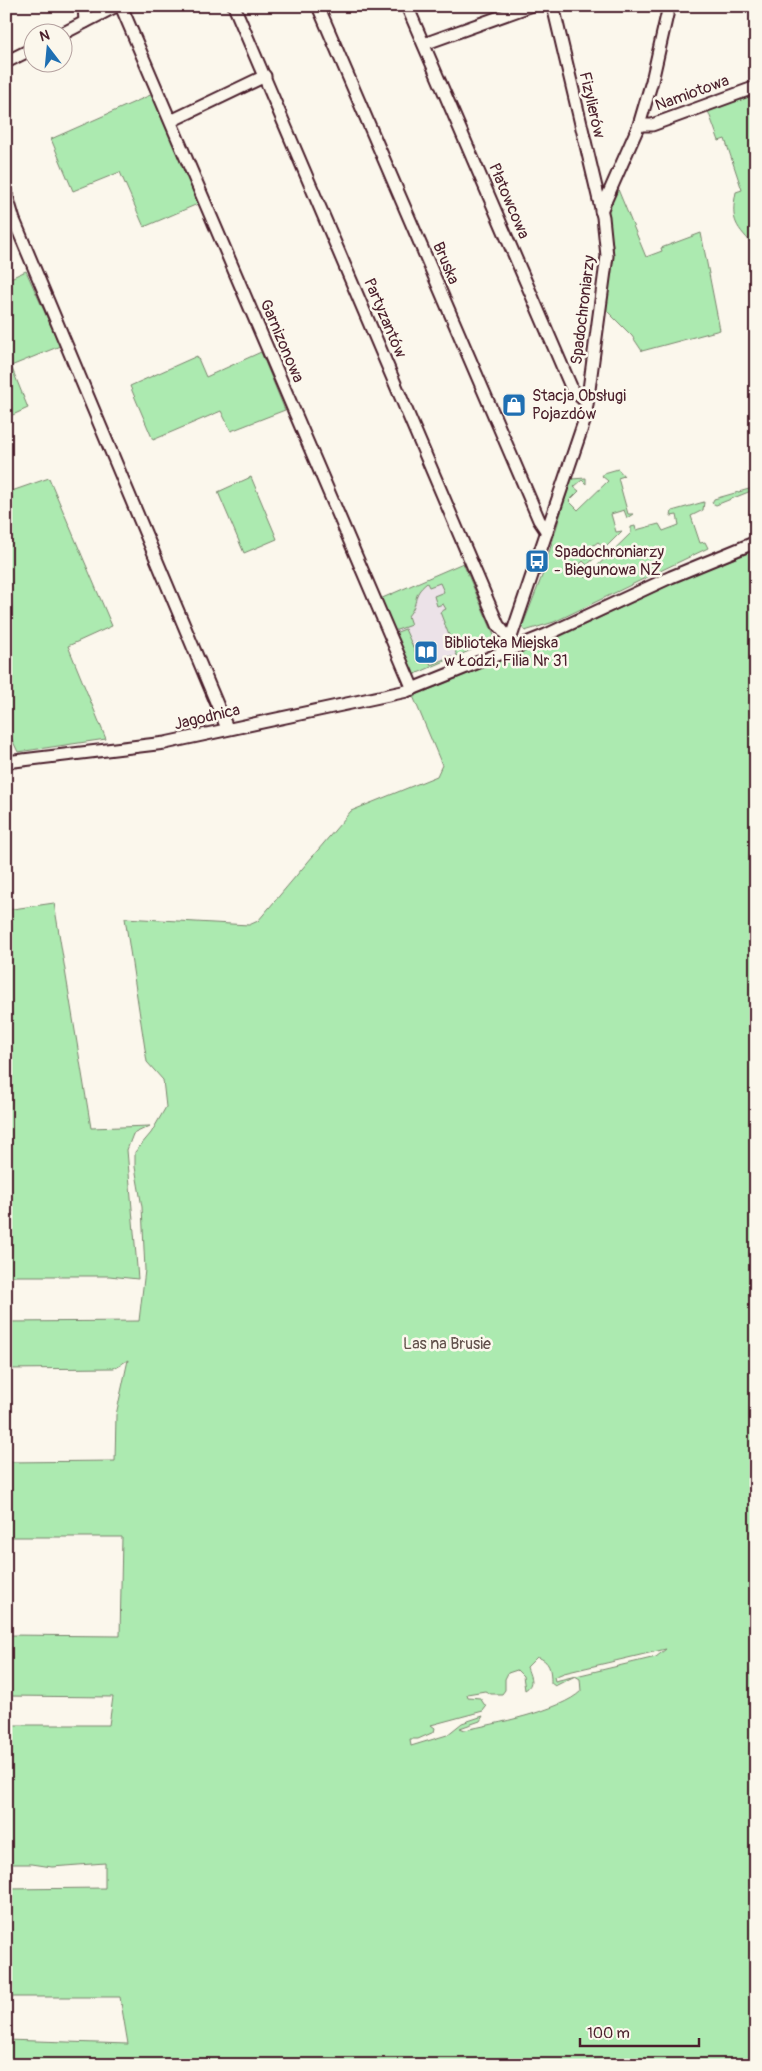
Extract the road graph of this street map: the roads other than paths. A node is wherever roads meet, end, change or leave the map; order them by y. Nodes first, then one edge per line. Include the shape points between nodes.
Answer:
1 (84, 6) edge
2 (116, 6) edge
3 (121, 6) edge
4 (234, 6) edge
5 (318, 6) edge
6 (408, 6) edge
7 (530, 6) edge
8 (553, 6) edge
9 (669, 6) edge
10 (85, 22) junction
11 (72, 29) edge
12 (424, 44) junction
13 (22, 54) edge
14 (6, 62) edge
15 (264, 76) junction
16 (756, 87) edge
17 (171, 121) junction
18 (639, 125) junction
19 (6, 193) edge
20 (602, 211) junction
21 (587, 404) junction
22 (547, 532) junction
23 (756, 542) edge
24 (511, 643) junction
25 (413, 689) junction
26 (227, 728) junction
27 (6, 762) edge

1 - 10 street
2 - 10 street
3 - 17 street, Garnizonowa
4 - 15 street, Partyzantów
5 - 22 street, Bruska via 539,520
6 - 12 street, Płatowcowa
7 - 12 street
8 - 20 street, Fizylierów
9 - 18 street
10 - 11 street
12 - 21 street, Płatowcowa via 572,389
13 - 14 street
15 - 17 street
15 - 24 street, Partyzantów via 498,625
16 - 18 street, Namiotowa via 652,124
17 - 25 street, Garnizonowa
18 - 20 street
19 - 26 street via 14,220
20 - 21 street, Spadochroniarzy via 608,256
21 - 22 street, Spadochroniarzy via 583,426
22 - 24 street, Spadochroniarzy
23 - 24 street, Jagodnica via 546,635
24 - 25 street, Jagodnica
25 - 26 street, Jagodnica
26 - 27 street, Jagodnica via 145,746

